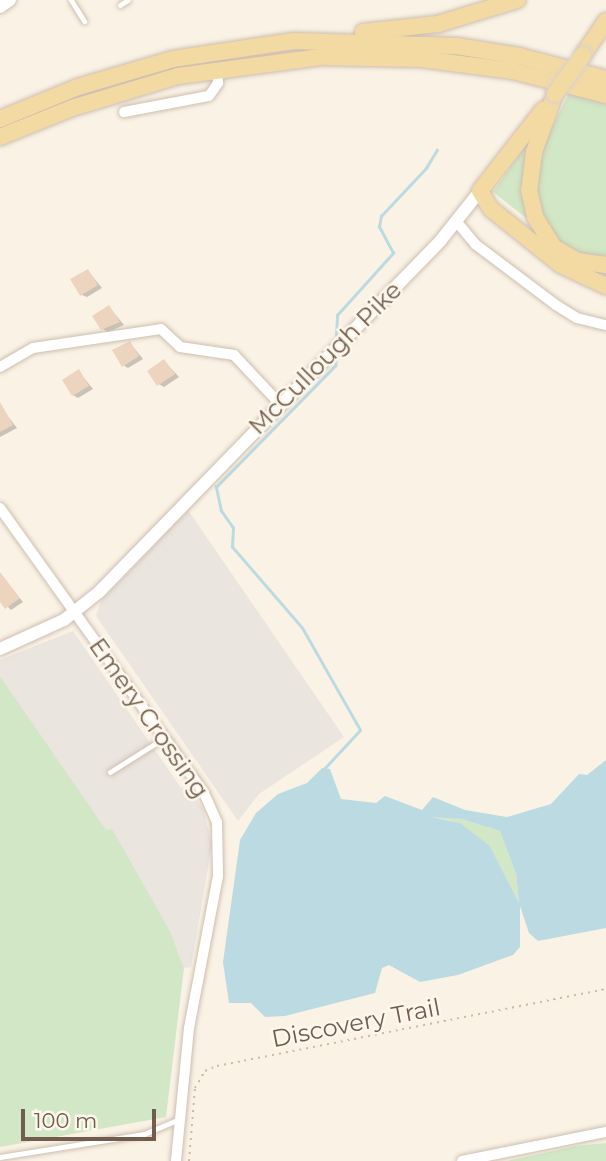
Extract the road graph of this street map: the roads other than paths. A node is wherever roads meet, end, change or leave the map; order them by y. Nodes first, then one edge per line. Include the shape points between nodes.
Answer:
1 (10, 0) edge
2 (71, 0) edge
3 (128, 0) edge
4 (517, 0) edge
5 (120, 5) dead end
6 (0, 7) edge
7 (84, 21) dead end
8 (606, 21) edge
9 (294, 41) junction
10 (216, 50) junction
11 (217, 69) junction
12 (606, 79) edge
13 (555, 94) junction
14 (606, 98) edge
15 (124, 112) dead end
16 (0, 119) edge
17 (0, 137) edge
18 (480, 191) junction
19 (456, 221) junction
20 (556, 251) junction
21 (606, 265) edge
22 (606, 286) edge
23 (606, 325) edge
24 (0, 367) edge
25 (280, 404) junction
26 (0, 508) edge
27 (75, 611) junction
28 (0, 649) edge
29 (164, 738) junction
30 (110, 772) dead end
31 (180, 1119) junction
32 (606, 1132) edge
33 (0, 1157) edge
34 (176, 1161) edge
35 (462, 1161) edge

1 - 6 street
2 - 7 lane
3 - 5 lane
4 - 9 main road via 438,24
8 - 13 main road, McCullough Pike, bridge
9 - 10 main road
9 - 12 main road via 456,46 530,58
10 - 11 street
10 - 16 main road via 111,76
11 - 14 main road via 321,57 391,56 513,71 582,87
11 - 15 street via 216,90 209,96
11 - 17 main road via 108,96
13 - 18 main road, McCullough Pike
13 - 20 main road via 534,152 528,190 535,217
18 - 19 street, McCullough Pike
18 - 20 main road
18 - 22 main road via 491,209 561,265
19 - 23 street via 475,244 556,306 577,318
19 - 25 street, McCullough Pike
20 - 21 main road via 592,265
24 - 25 street via 33,348 161,329 180,347 234,355
25 - 27 street, McCullough Pike via 99,592
26 - 27 street, Emery Crossing
27 - 28 street, McCullough Pike via 29,639
27 - 29 street, Emery Crossing
29 - 30 lane
29 - 31 street, Emery Crossing via 204,793 217,822 220,846 189,1028
31 - 33 lane via 144,1134
31 - 34 street, Emery Crossing
32 - 35 street

